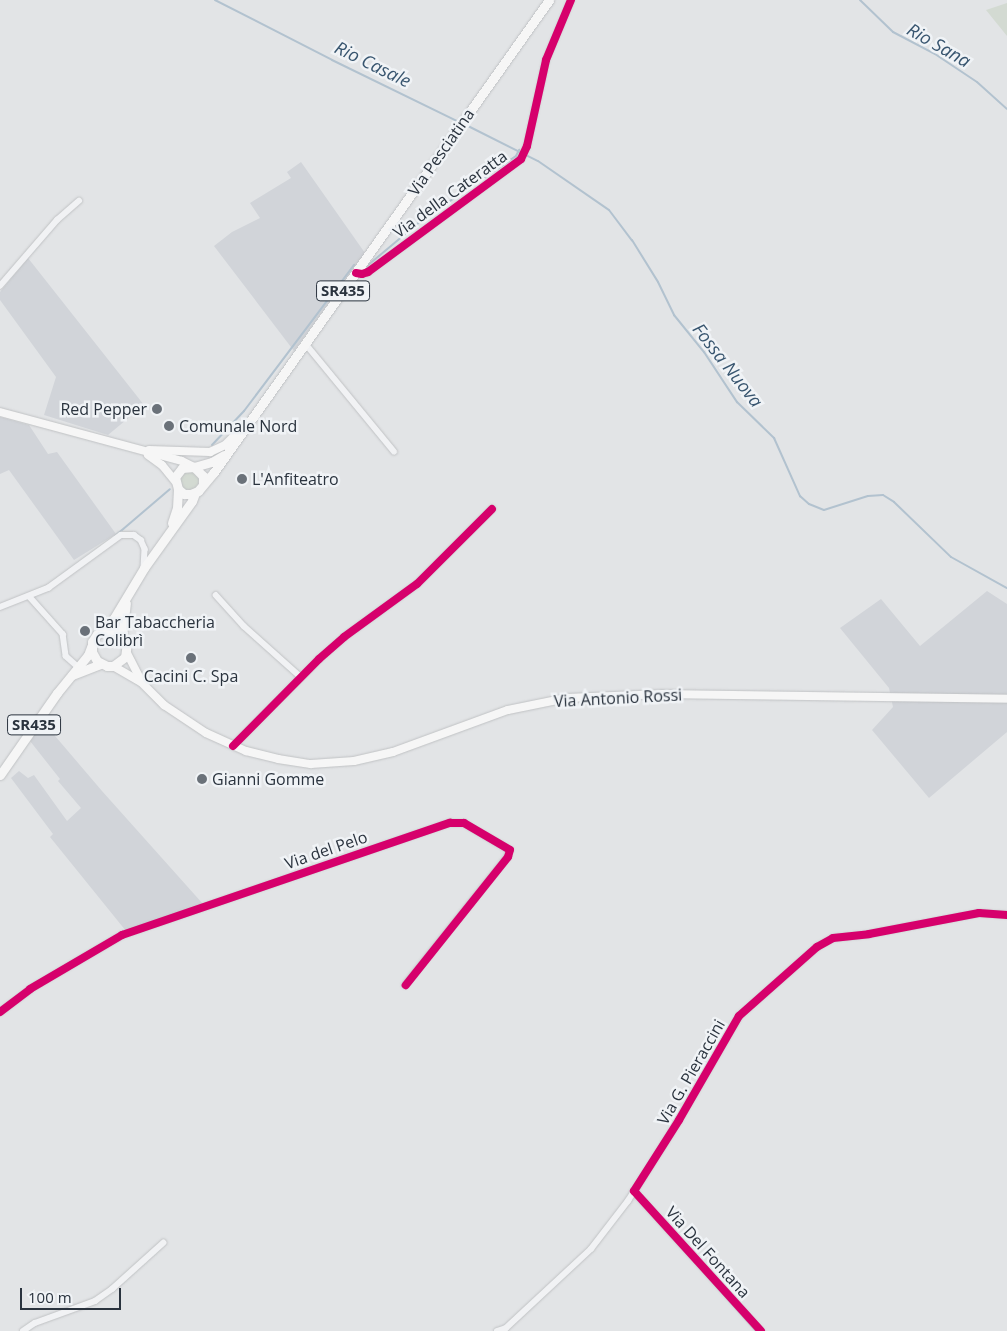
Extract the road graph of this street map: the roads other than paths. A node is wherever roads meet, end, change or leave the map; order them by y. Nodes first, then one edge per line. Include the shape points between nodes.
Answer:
1 (549, 0) edge
2 (571, 0) edge
3 (79, 200) dead end
4 (356, 273) junction
5 (0, 286) edge
6 (306, 344) junction
7 (0, 412) edge
8 (252, 419) junction
9 (140, 450) junction
10 (394, 451) dead end
11 (229, 452) junction
12 (194, 467) junction
13 (203, 484) junction
14 (176, 485) junction
15 (195, 493) junction
16 (492, 509) dead end
17 (170, 529) junction
18 (144, 568) junction
19 (216, 595) dead end
20 (30, 597) junction
21 (126, 600) junction
22 (0, 607) edge
23 (106, 630) junction
24 (122, 635) junction
25 (91, 647) junction
26 (127, 653) junction
27 (102, 664) junction
28 (77, 666) junction
29 (113, 666) junction
30 (69, 676) junction
31 (301, 677) junction
32 (141, 682) junction
33 (1007, 699) edge
34 (234, 746) junction
35 (0, 774) edge
36 (1007, 914) edge
37 (406, 985) dead end
38 (0, 1012) edge
39 (634, 1191) junction
40 (163, 1243) dead end
41 (23, 1331) edge
42 (497, 1331) edge
43 (761, 1331) edge

1 - 4 main road, Via Pesciatina / SR435
2 - 4 street, Via della Cateratta via 546,60 526,151 521,159 368,272
3 - 5 street via 57,220
4 - 6 main road, Via Pesciatina / SR435
6 - 8 main road, Via Pesciatina / SR435
6 - 10 street
7 - 9 main road
8 - 9 main road via 219,449 191,452
8 - 11 main road, Via Pesciatina / SR435
9 - 12 main road
9 - 14 main road via 162,465
11 - 12 main road, Via Pesciatina / SR435
11 - 13 main road, Via Pesciatina / SR435
12 - 13 main road via 203,476
12 - 14 main road, Via Pesciatina / SR435 via 182,468 177,473
13 - 15 main road, Via Pesciatina / SR435
14 - 15 main road via 188,494
14 - 17 main road, Via Pesciatina / SR435 via 177,508
15 - 17 main road, Via Pesciatina / SR435
16 - 31 street via 417,584 344,637
17 - 18 main road, Via Pesciatina / SR435
18 - 20 street via 145,549 141,540 134,535 121,535 48,588
18 - 21 main road, Via Pesciatina / SR435
19 - 31 street via 244,626
20 - 22 street
20 - 28 street via 63,634 66,656
21 - 23 main road, Via Pesciatina / SR435
21 - 24 main road, Via Pesciatina / SR435
23 - 24 main road
23 - 25 main road, Via Pesciatina / SR435 via 97,634
24 - 26 main road, Via Pesciatina / SR435 via 127,643
25 - 27 main road via 94,657
25 - 28 main road, Via Pesciatina / SR435
26 - 29 main road
26 - 32 main road
27 - 29 main road
27 - 30 main road
28 - 30 main road, Via Pesciatina / SR435
29 - 32 main road
30 - 35 main road, Via Pesciatina / SR435
31 - 34 street
32 - 34 main road, Via Antonio Rossi via 180,717
33 - 34 main road, Via Antonio Rossi via 663,694 567,698 508,710 406,748 354,761 295,762
36 - 39 street, Via G. Pieraccini via 980,913 832,938 817,947 739,1016
37 - 38 street, Via del Pelo via 508,857 510,850 464,823 450,823 122,935 30,989
39 - 42 street, Via G. Pieraccini via 592,1249 506,1328
39 - 43 street, Via Del Fontana
40 - 41 street via 95,1300 35,1323

